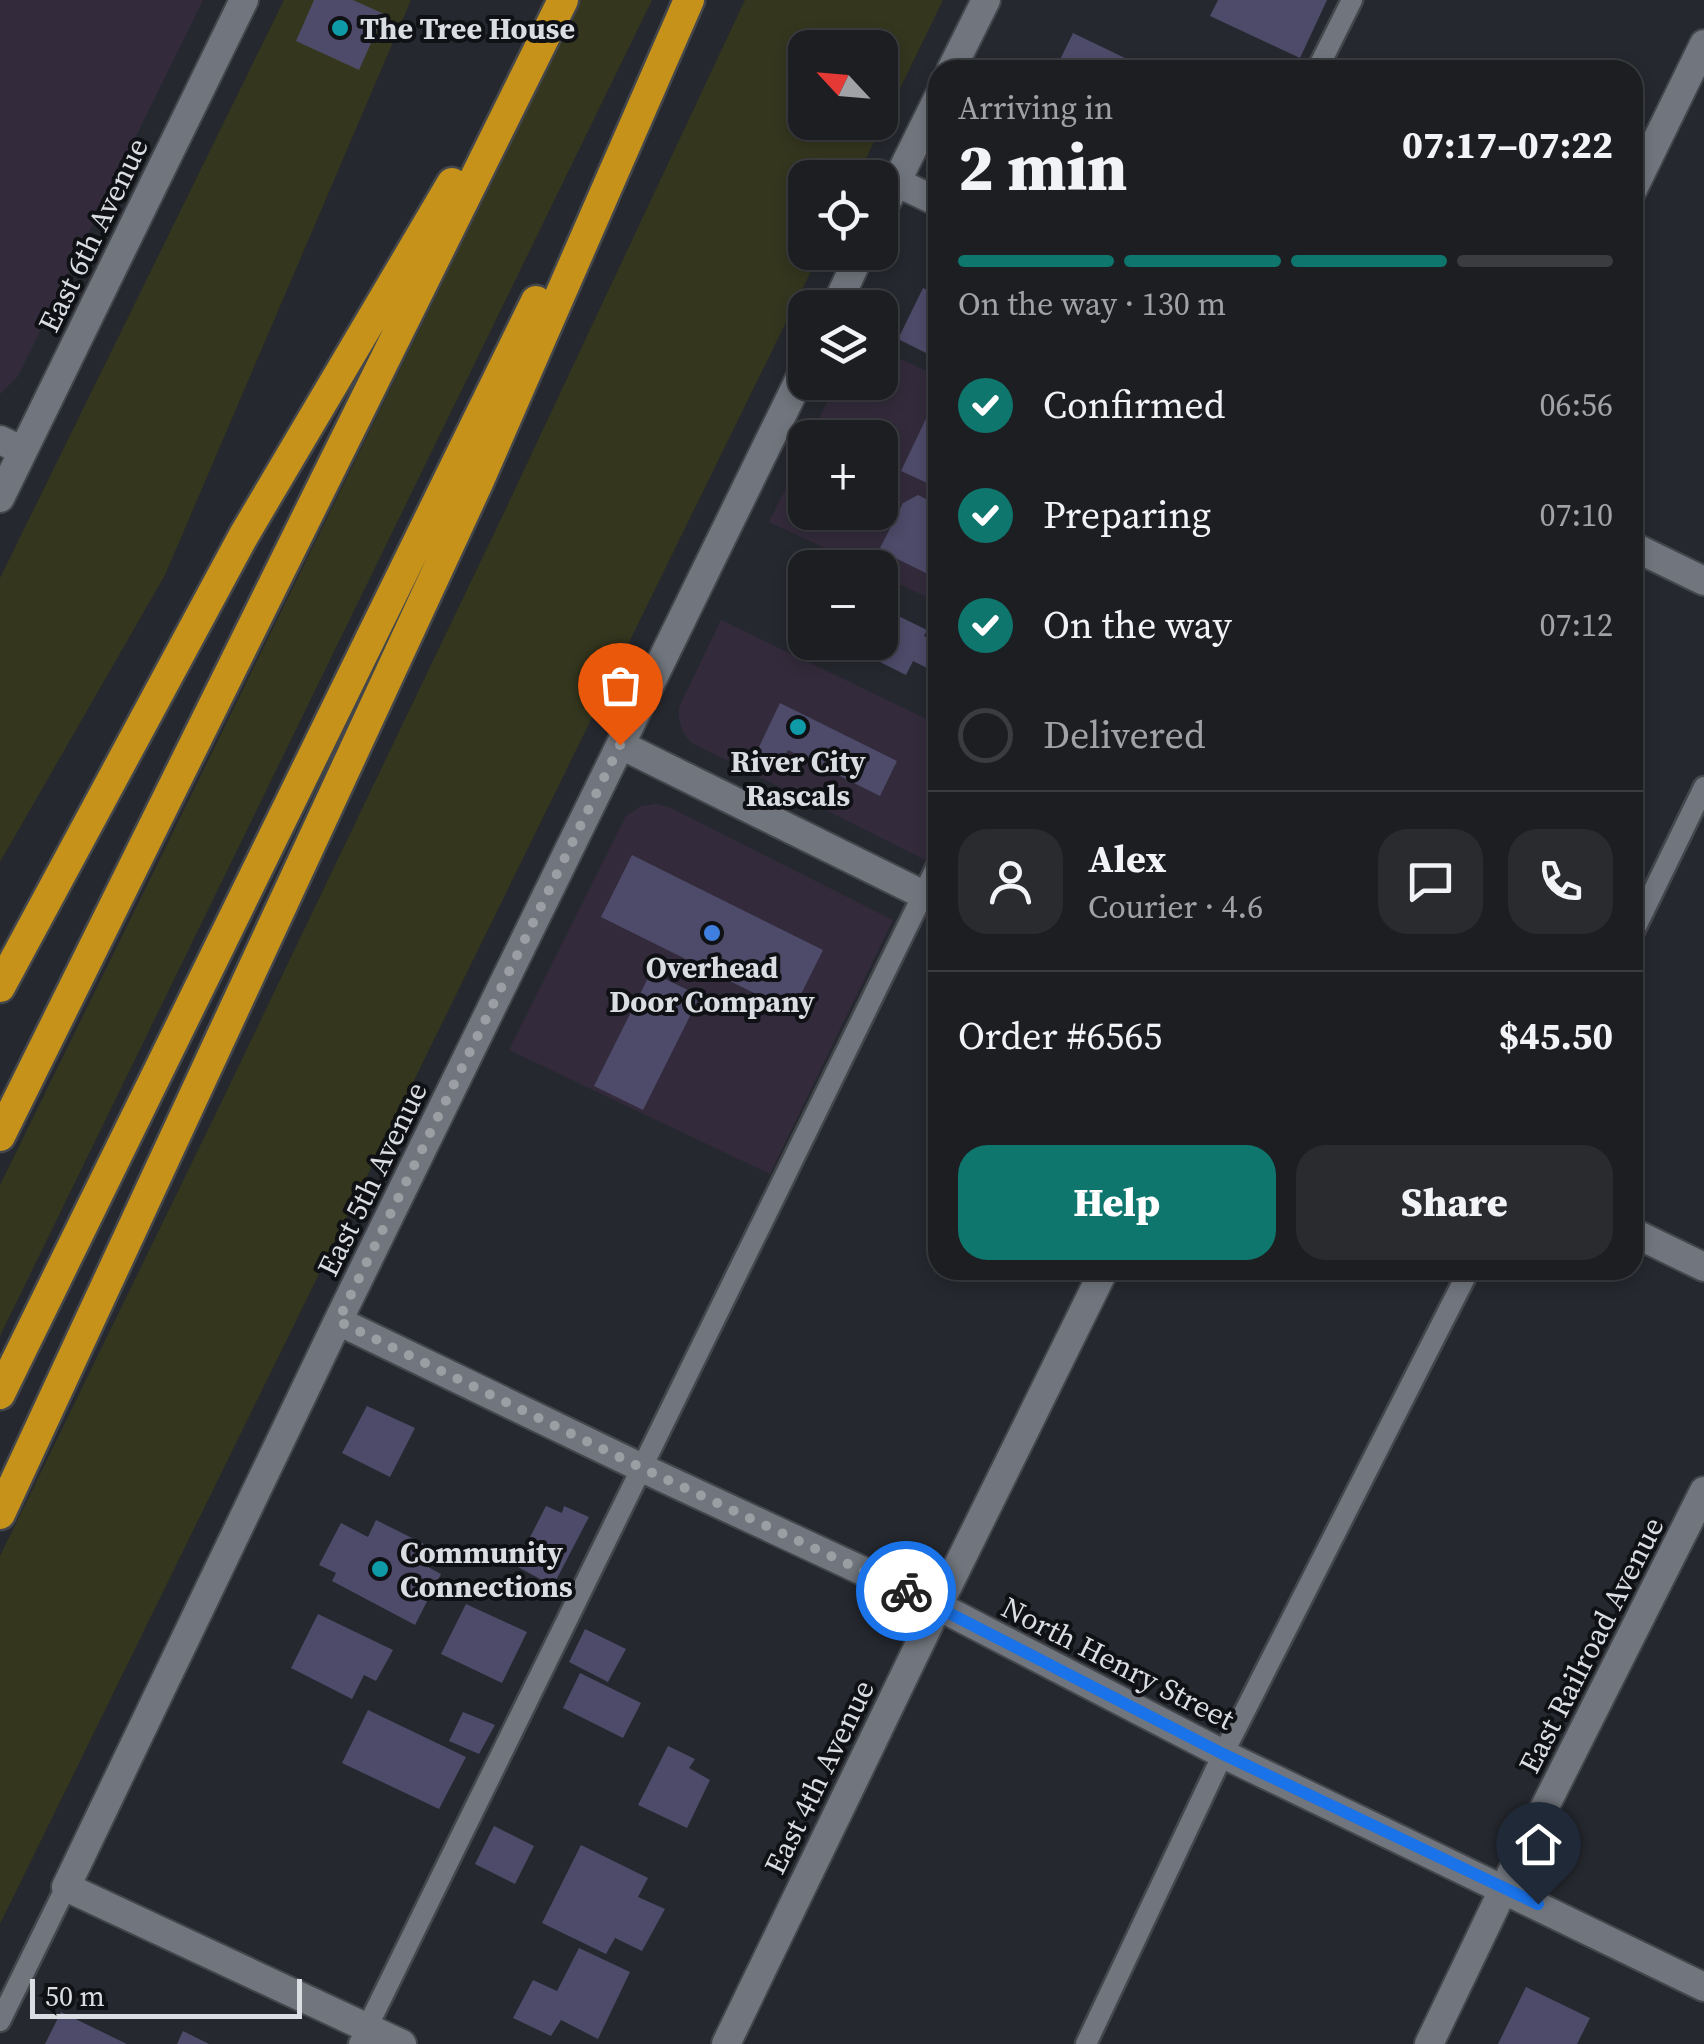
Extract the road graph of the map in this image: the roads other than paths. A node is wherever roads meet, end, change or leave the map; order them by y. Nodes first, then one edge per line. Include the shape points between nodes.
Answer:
1 (244, 0) edge
2 (562, 0) edge
3 (687, 0) edge
4 (986, 0) edge
5 (1352, 0) edge
6 (1704, 44) edge
7 (956, 60) edge
8 (1322, 60) edge
9 (928, 118) edge
10 (1643, 169) edge
11 (898, 178) edge
12 (898, 183) edge
13 (928, 197) edge
14 (789, 400) edge
15 (11, 446) edge
16 (0, 498) edge
17 (1643, 551) edge
18 (1704, 581) edge
19 (620, 745) junction
20 (1704, 787) edge
21 (928, 898) edge
22 (928, 903) edge
23 (1643, 913) edge
24 (0, 986) edge
25 (0, 1136) edge
26 (1643, 1237) edge
27 (1704, 1267) edge
28 (1099, 1280) edge
29 (1463, 1280) edge
30 (338, 1321) junction
31 (0, 1394) edge
32 (642, 1468) junction
33 (1704, 1491) edge
34 (0, 1514) edge
35 (938, 1606) junction
36 (1223, 1754) junction
37 (66, 1887) junction
38 (1504, 1888) junction
39 (1704, 1987) edge
40 (0, 2021) edge
41 (363, 2036) edge
42 (402, 2044) edge
43 (726, 2044) edge
44 (1086, 2044) edge
45 (1429, 2044) edge

1 - 15 street, East 6th Avenue
2 - 24 highway via 244,534
2 - 25 highway
3 - 31 highway
3 - 34 highway via 478,483
4 - 7 street
5 - 8 lane
6 - 10 street
9 - 11 street
12 - 13 street
14 - 19 street, East 5th Avenue
15 - 16 street, East 6th Avenue
17 - 18 street
19 - 21 street
19 - 30 street, East 5th Avenue
20 - 23 lane
22 - 32 lane
26 - 27 street
28 - 35 street, East 4th Avenue
29 - 36 lane
30 - 32 street, North Henry Street
30 - 37 street, East 5th Avenue
32 - 35 street, North Henry Street
32 - 41 lane
33 - 38 street, East Railroad Avenue
35 - 36 street, North Henry Street
35 - 43 street, East 4th Avenue
36 - 38 street, North Henry Street
36 - 44 lane
37 - 40 lane, East 5th Avenue
37 - 41 street
38 - 39 street, North Henry Street
38 - 45 street, East Railroad Avenue
41 - 42 street

